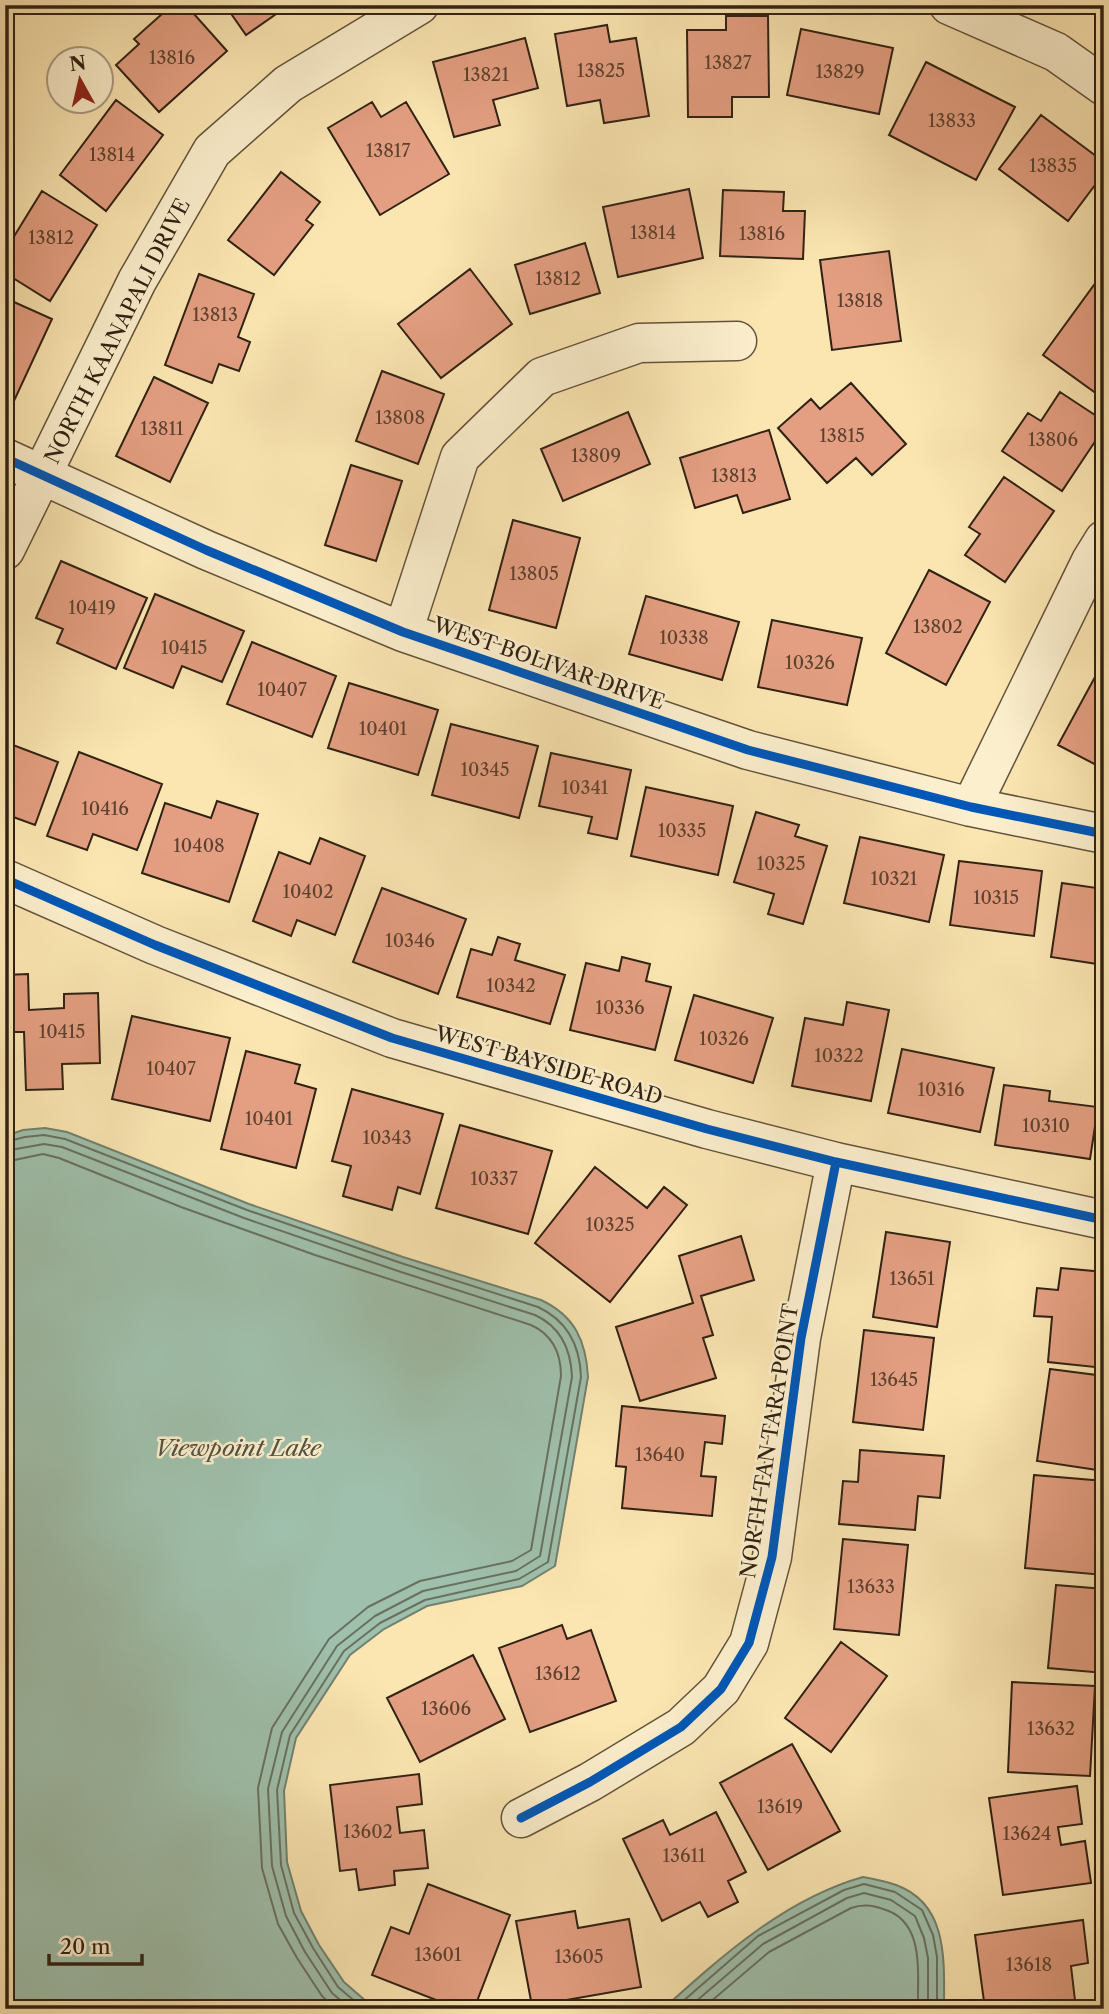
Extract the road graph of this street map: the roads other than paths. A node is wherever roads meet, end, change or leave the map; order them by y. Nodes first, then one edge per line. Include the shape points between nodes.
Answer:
1 (419, 5) edge
2 (949, 5) edge
3 (1104, 86) edge
4 (737, 341) dead end
5 (5, 458) edge
6 (41, 476) junction
7 (1104, 540) edge
8 (5, 550) edge
9 (403, 632) junction
10 (971, 807) junction
11 (1104, 834) edge
12 (5, 879) edge
13 (836, 1162) junction
14 (1104, 1220) edge
15 (522, 1818) dead end

1 - 6 street, NORTH KAANAPALI DRIVE via 288,84 212,151 137,281
2 - 3 street via 1056,52
4 - 9 street via 639,343 542,377 460,457
5 - 6 street, WEST BOLIVAR DRIVE
6 - 8 street, NORTH KAANAPALI DRIVE
6 - 9 street, WEST BOLIVAR DRIVE via 287,586
7 - 10 street
9 - 10 street, WEST BOLIVAR DRIVE via 748,750
10 - 11 street, WEST BOLIVAR DRIVE
12 - 13 street, WEST BAYSIDE ROAD via 155,946 392,1038
13 - 14 street, WEST BAYSIDE ROAD
13 - 15 street, NORTH TAN TARA POINT via 801,1338 772,1557 749,1643 721,1689 681,1727

